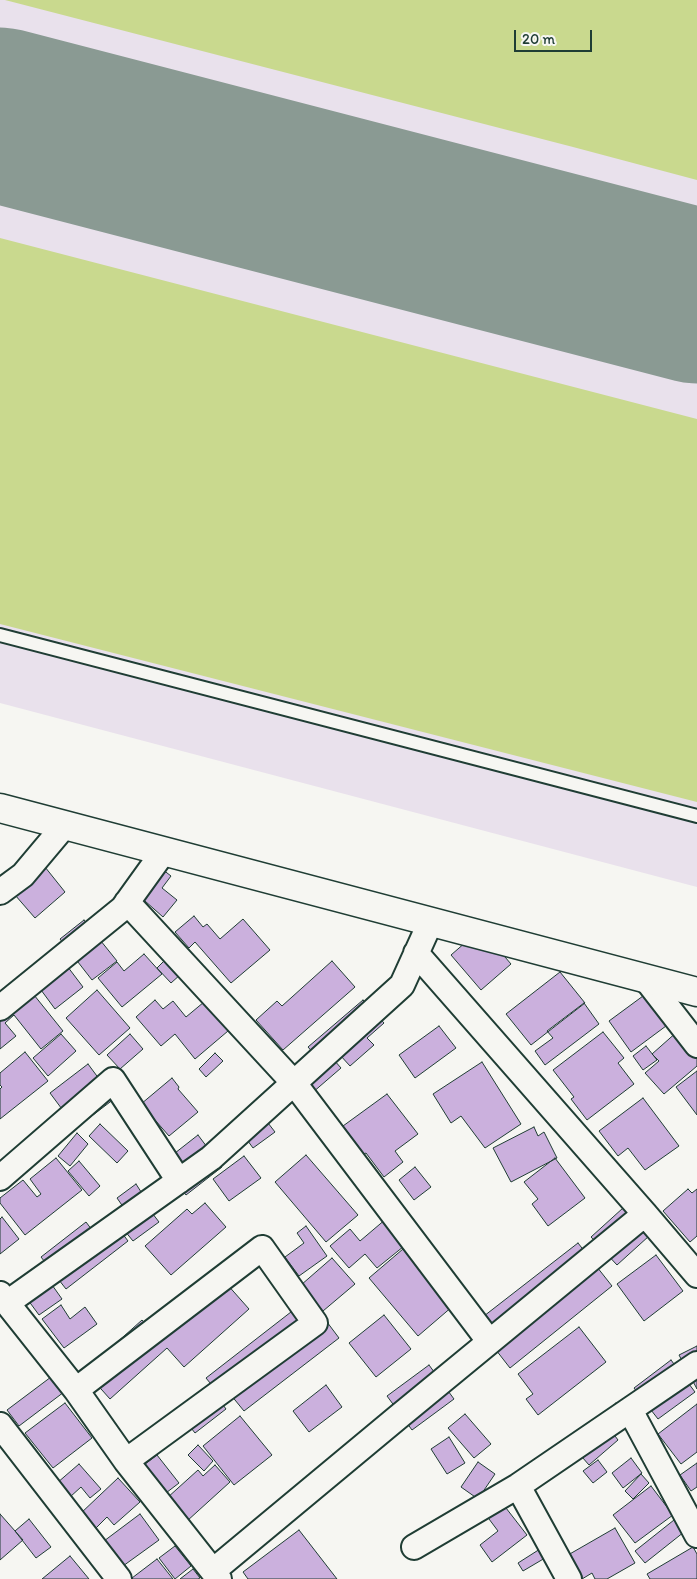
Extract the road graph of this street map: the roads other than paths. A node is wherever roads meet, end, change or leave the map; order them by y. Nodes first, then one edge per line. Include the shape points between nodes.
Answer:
1 (0, 635) edge
2 (0, 808) edge
3 (697, 816) edge
4 (65, 825) junction
5 (164, 851) junction
6 (0, 892) edge
7 (127, 902) junction
8 (431, 922) junction
9 (416, 953) junction
10 (645, 978) junction
11 (697, 992) edge
12 (0, 1008) edge
13 (697, 1045) edge
14 (294, 1083) junction
15 (0, 1178) edge
16 (179, 1181) junction
17 (645, 1214) junction
18 (697, 1275) edge
19 (4, 1299) edge
20 (489, 1341) junction
21 (697, 1364) edge
22 (76, 1390) junction
23 (630, 1410) junction
24 (0, 1425) edge
25 (126, 1461) junction
26 (518, 1486) junction
27 (697, 1535) edge
28 (414, 1547) dead end
29 (216, 1575) edge
30 (119, 1579) edge
31 (569, 1579) edge

1 - 3 lane
2 - 4 main road
4 - 5 main road
4 - 6 street via 23,875
5 - 7 street
5 - 8 main road
7 - 12 street
7 - 14 street
8 - 9 street
8 - 10 main road
9 - 14 street via 402,985
9 - 17 street
10 - 11 main road
10 - 13 street
14 - 16 street via 211,1158
14 - 20 street
15 - 16 street via 113,1080
16 - 19 street
17 - 18 street
17 - 20 street
19 - 22 street
20 - 29 street
21 - 23 street
22 - 25 street
22 - 25 street via 262,1248 315,1323
23 - 26 street
23 - 27 street
24 - 30 street
25 - 29 street
26 - 28 street
26 - 31 street

